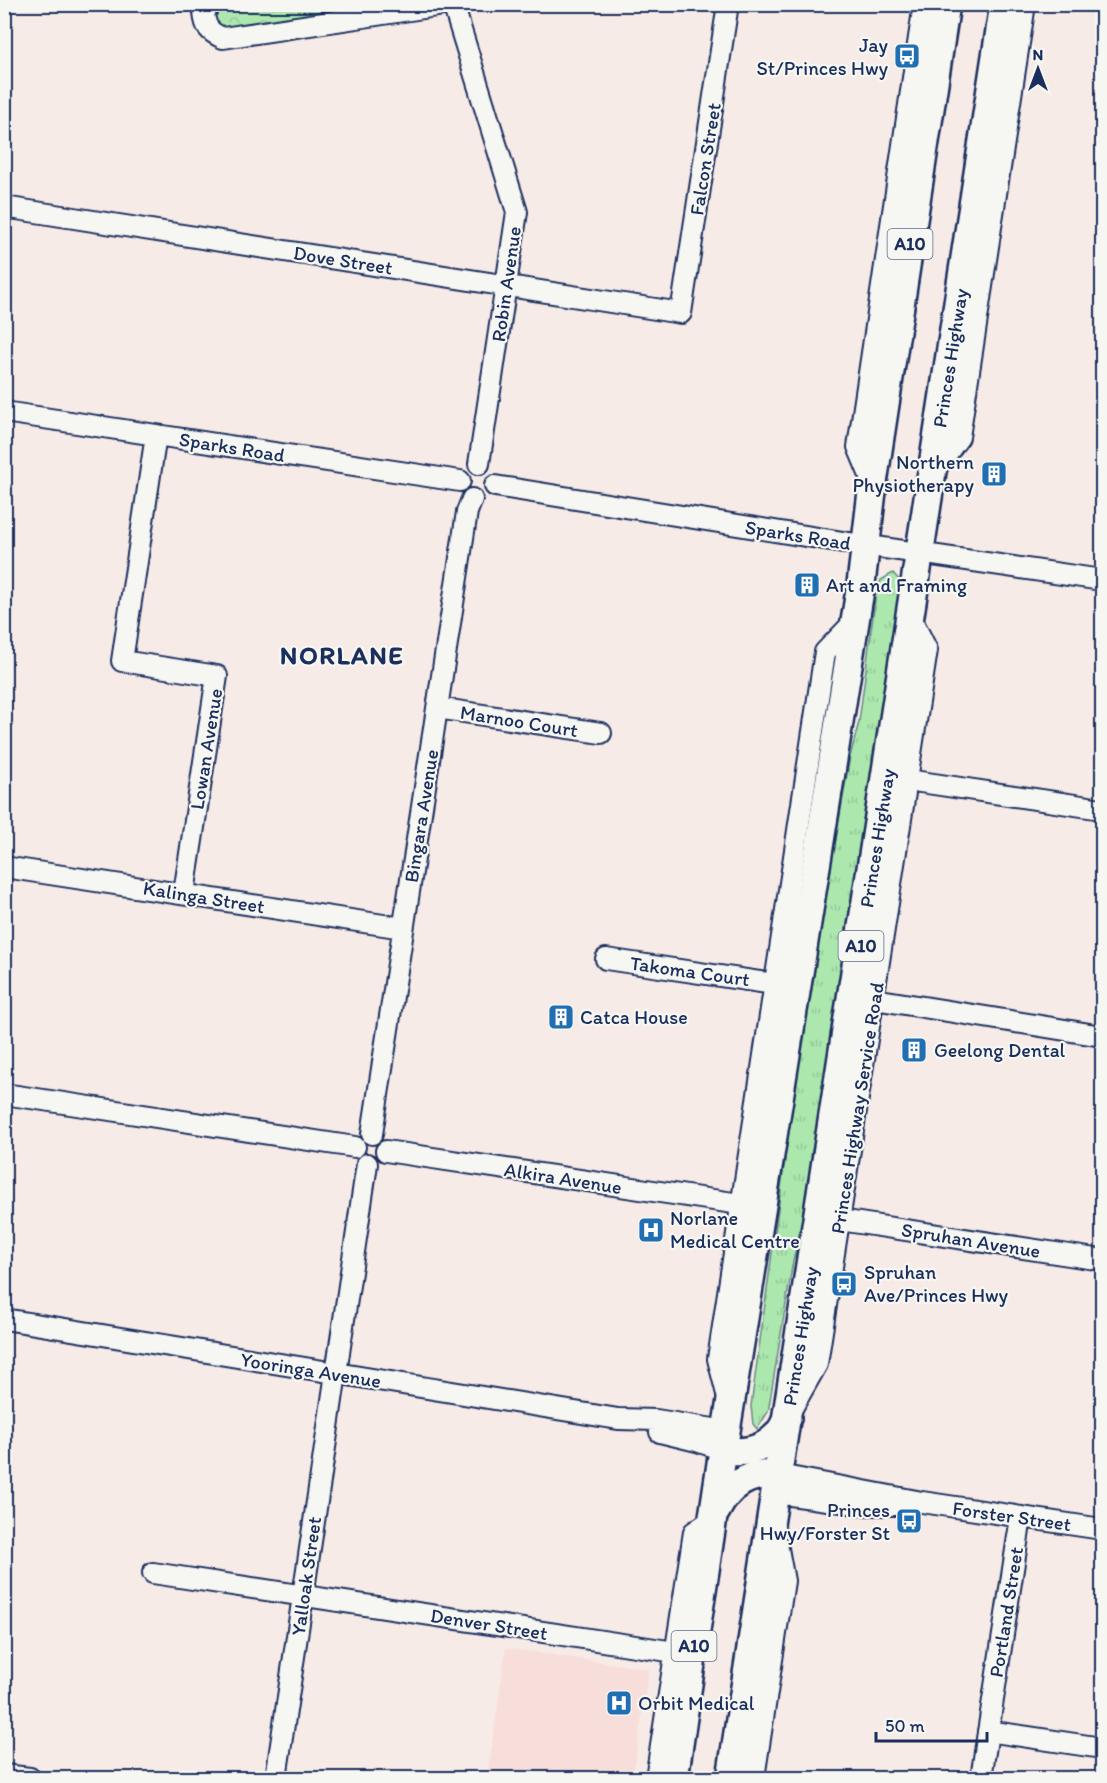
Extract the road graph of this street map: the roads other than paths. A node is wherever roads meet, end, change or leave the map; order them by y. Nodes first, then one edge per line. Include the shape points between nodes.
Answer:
1 (211, 4) edge
2 (452, 4) edge
3 (728, 4) edge
4 (1004, 4) edge
5 (1025, 4) edge
6 (928, 5) edge
7 (4, 207) edge
8 (506, 285) junction
9 (681, 313) joint
10 (4, 412) edge
11 (156, 435) junction
12 (478, 464) junction
13 (933, 473) junction
14 (460, 481) junction
15 (495, 486) junction
16 (472, 499) junction
17 (866, 545) junction
18 (920, 554) junction
19 (1102, 580) edge
20 (911, 618) junction
21 (855, 621) junction
22 (437, 708) junction
23 (601, 733) dead end
24 (907, 780) junction
25 (1102, 809) edge
26 (4, 867) edge
27 (184, 893) junction
28 (403, 928) junction
29 (606, 959) dead end
30 (774, 984) junction
31 (874, 999) junction
32 (1102, 1036) edge
33 (4, 1095) edge
34 (372, 1134) junction
35 (355, 1147) junction
36 (386, 1151) junction
37 (367, 1164) junction
38 (740, 1204) junction
39 (840, 1220) junction
40 (1102, 1260) edge
41 (4, 1319) edge
42 (335, 1374) junction
43 (788, 1416) junction
44 (736, 1443) junction
45 (776, 1495) junction
46 (715, 1514) junction
47 (1021, 1517) junction
48 (1102, 1529) edge
49 (153, 1573) dead end
50 (303, 1596) junction
51 (675, 1652) junction
52 (988, 1731) junction
53 (1102, 1748) edge
54 (4, 1775) edge
55 (30, 1779) edge
56 (276, 1779) edge
57 (656, 1779) edge
58 (674, 1779) edge
59 (731, 1779) edge
60 (754, 1779) edge
61 (981, 1779) edge

1 - 2 street via 204,12 205,24 210,32 223,38
2 - 8 street, Robin Avenue via 517,212
3 - 9 street, Falcon Street
4 - 13 highway, Princes Highway / A10
5 - 13 street via 959,437
6 - 17 highway, A10
7 - 8 street, Dove Street
8 - 9 street, Dove Street
8 - 12 street, Robin Avenue
10 - 11 street, Sparks Road
11 - 14 street, Sparks Road
11 - 27 street, Lowan Avenue via 122,661 217,676
12 - 14 street via 464,471
12 - 15 street via 492,471
13 - 18 highway, Princes Highway / A10
14 - 16 street via 463,492
15 - 16 street via 488,496
15 - 17 street, Sparks Road
16 - 22 street, Bingara Avenue
17 - 18 street, Sparks Road
17 - 21 highway, A10
18 - 19 street, Sparks Road
18 - 20 highway, Princes Highway / A10
20 - 24 street, Princes Highway Service Road via 927,650
20 - 43 highway, Princes Highway / A10
21 - 30 street via 825,652
21 - 44 highway, A10
22 - 23 street, Marnoo Court
22 - 28 street, Bingara Avenue
24 - 25 street
24 - 31 street, Princes Highway Service Road
26 - 27 street, Kalinga Street
27 - 28 street, Kalinga Street
28 - 34 street, Bingara Avenue
29 - 30 street, Takoma Court
30 - 38 street
31 - 32 street
31 - 39 street, Princes Highway Service Road
33 - 35 street
34 - 35 street via 362,1136
34 - 36 street via 383,1141
35 - 37 street via 357,1157
36 - 37 street via 380,1161
36 - 38 street, Alkira Avenue
37 - 42 street
38 - 44 street via 717,1361
39 - 40 street, Spruhan Avenue
39 - 43 street, Princes Highway Service Road via 817,1368
41 - 42 street, Yooringa Avenue
42 - 44 street, Yooringa Avenue via 618,1419 665,1421
42 - 50 street, Yalloak Street
43 - 44 highway via 773,1440
43 - 45 highway, Princes Highway / A10
44 - 45 highway via 760,1466
44 - 46 highway, A10
44 - 46 highway via 730,1489
45 - 47 street, Forster Street via 922,1502
45 - 59 highway, Princes Highway / A10
45 - 60 street via 784,1581
46 - 51 street via 694,1533
46 - 58 highway, A10
47 - 48 street, Forster Street
47 - 52 street, Portland Street
49 - 50 street, Denver Street
50 - 51 street, Denver Street
50 - 56 street, Yalloak Street
51 - 57 street
52 - 53 street
52 - 61 street, Portland Street
54 - 55 street

